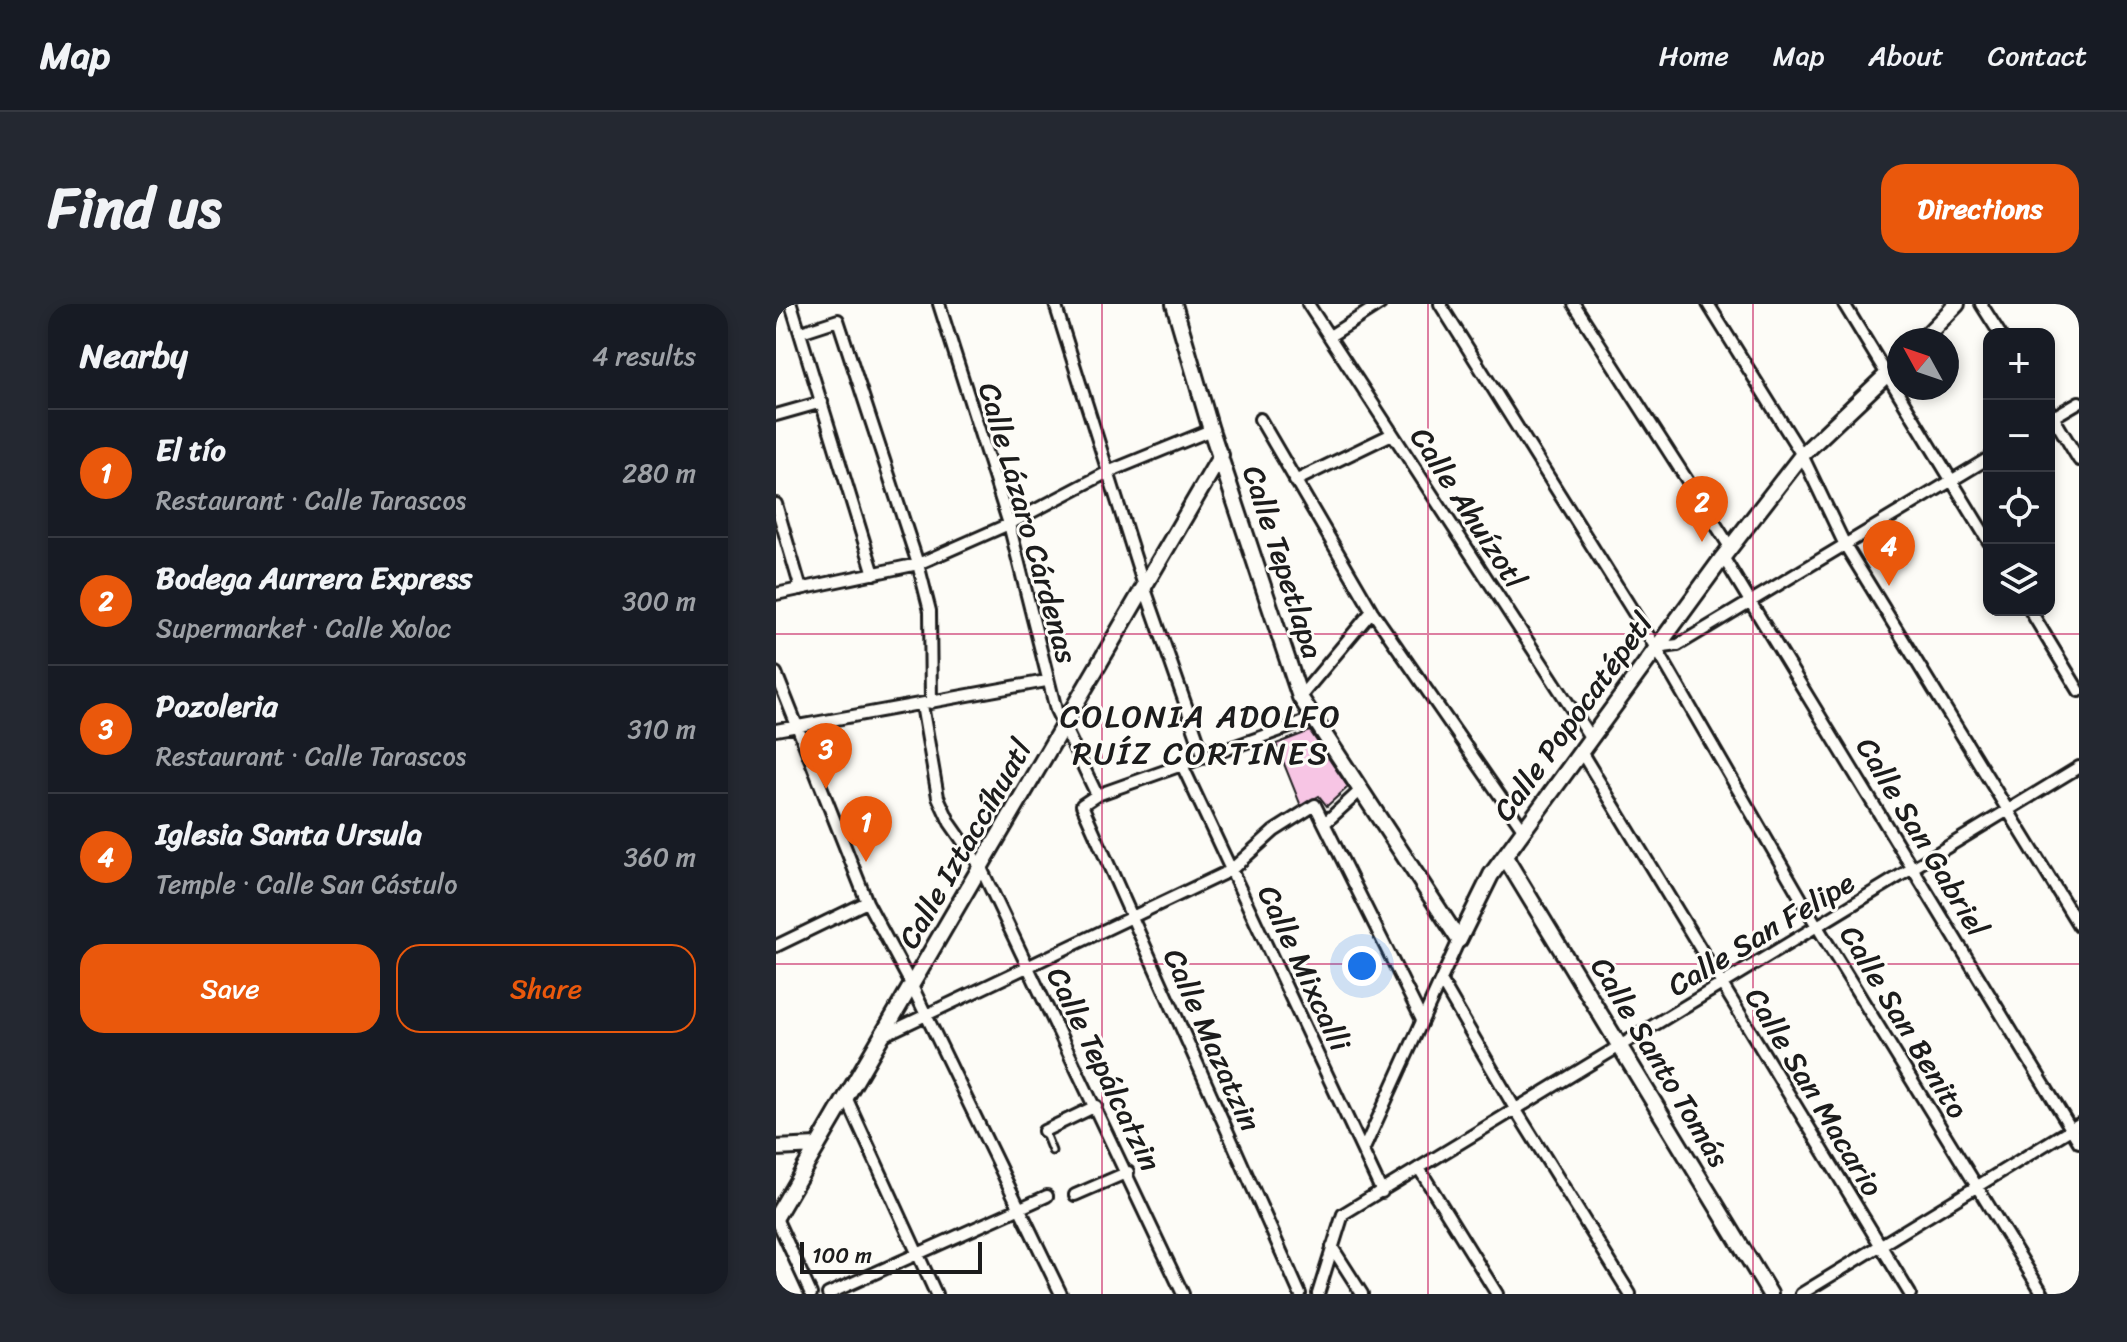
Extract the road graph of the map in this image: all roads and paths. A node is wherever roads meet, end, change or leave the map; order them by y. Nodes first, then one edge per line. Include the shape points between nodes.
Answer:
1 (791, 304) edge
2 (939, 304) edge
3 (1055, 304) edge
4 (1174, 304) edge
5 (1308, 304) edge
6 (1380, 304) edge
7 (1440, 304) edge
8 (1574, 304) edge
9 (1708, 304) edge
10 (1844, 304) edge
11 (1957, 304) edge
12 (1981, 304) edge
13 (1934, 328) edge
14 (1996, 328) edge
15 (801, 332) junction
16 (1330, 336) junction
17 (1887, 359) edge
18 (1887, 375) edge
19 (1910, 400) edge
20 (822, 402) junction
21 (2079, 402) edge
22 (2055, 414) edge
23 (776, 415) edge
24 (1260, 419) dead end
25 (2055, 422) edge
26 (1211, 430) junction
27 (1390, 435) junction
28 (1221, 455) junction
29 (1802, 455) junction
30 (2079, 460) edge
31 (1983, 462) edge
32 (1108, 472) junction
33 (1295, 481) junction
34 (1952, 481) junction
35 (776, 504) edge
36 (1009, 524) junction
37 (1983, 532) edge
38 (1845, 545) junction
39 (1727, 552) junction
40 (918, 564) junction
41 (874, 574) junction
42 (801, 589) junction
43 (1145, 589) junction
44 (776, 594) edge
45 (1749, 599) junction
46 (1372, 611) junction
47 (2034, 616) edge
48 (1656, 648) junction
49 (776, 673) edge
50 (1046, 681) junction
51 (2079, 691) edge
52 (1300, 697) junction
53 (927, 704) junction
54 (1312, 719) junction
55 (1065, 725) junction
56 (797, 726) junction
57 (776, 730) edge
58 (1590, 737) junction
59 (1580, 750) junction
60 (1204, 757) junction
61 (1182, 765) junction
62 (2079, 767) edge
63 (1362, 789) junction
64 (1097, 795) junction
65 (2007, 811) junction
66 (1325, 823) junction
67 (1523, 829) junction
68 (1505, 857) junction
69 (980, 866) junction
70 (1913, 869) junction
71 (1231, 870) junction
72 (867, 902) junction
73 (1130, 917) junction
74 (2079, 926) edge
75 (1818, 928) junction
76 (1459, 940) junction
77 (776, 946) edge
78 (1028, 965) junction
79 (1441, 981) junction
80 (912, 986) junction
81 (1722, 986) junction
82 (925, 1015) junction
83 (1422, 1020) junction
84 (884, 1035) junction
85 (1621, 1047) junction
86 (846, 1097) junction
87 (1096, 1106) junction
88 (1517, 1112) junction
89 (2075, 1126) edge
90 (1044, 1131) joint
91 (2079, 1142) edge
92 (817, 1146) junction
93 (776, 1148) edge
94 (1052, 1151) dead end
95 (1363, 1151) junction
96 (1420, 1170) junction
97 (1128, 1172) junction
98 (1976, 1187) junction
99 (1382, 1192) junction
100 (1075, 1195) dead end
101 (1047, 1196) dead end
102 (1020, 1209) junction
103 (776, 1218) edge
104 (1879, 1245) junction
105 (1332, 1247) junction
106 (917, 1254) junction
107 (811, 1294) edge
108 (828, 1294) edge
109 (936, 1294) edge
110 (1061, 1294) edge
111 (1183, 1294) edge
112 (1300, 1294) edge
113 (1318, 1294) edge
114 (1362, 1294) edge
115 (1497, 1294) edge
116 (1630, 1294) edge
117 (1770, 1294) edge
118 (1801, 1294) edge
119 (1910, 1294) edge
120 (2043, 1294) edge

1 - 15 street
2 - 36 street, Calle Lázaro Cárdenas
3 - 32 street
4 - 26 street, Calle Tepetlapa
5 - 16 street, Calle Ahuízotl
6 - 16 street
7 - 48 street, Calle San Benito
8 - 39 street, Calle San Gabriel
9 - 29 street
10 - 17 street
11 - 13 street
12 - 14 street
15 - 20 street
15 - 40 street, Calle Tepálcatzin via 838,320
16 - 27 street, Calle Ahuízotl
18 - 29 street, Calle Popocatépetl
19 - 34 street
20 - 23 street
20 - 41 street
21 - 22 street
24 - 33 street
25 - 30 street
26 - 28 street, Calle Tepetlapa
26 - 32 street
27 - 33 street
27 - 58 street, Calle Ahuízotl
28 - 43 street, Calle Iztaccíhuatl
28 - 52 street, Calle Tepetlapa
29 - 38 street
29 - 39 street, Calle Popocatépetl
31 - 34 street
32 - 36 street
32 - 43 street
33 - 46 street
34 - 37 street
34 - 38 street
35 - 42 street
36 - 40 street
36 - 50 street, Calle Lázaro Cárdenas
38 - 45 street
38 - 65 street
39 - 45 street, Calle San Gabriel
39 - 48 street, Calle Popocatépetl
40 - 41 street
40 - 53 street, Calle Tepálcatzin via 930,611
41 - 42 street
42 - 44 street
43 - 55 street, Calle Iztaccíhuatl
43 - 60 street
45 - 48 street via 1678,645
45 - 70 street, Calle San Gabriel
46 - 52 street
46 - 67 street
47 - 51 street
48 - 58 street, Calle Popocatépetl
48 - 75 street, Calle San Benito
49 - 56 street
50 - 53 street
50 - 55 street, Calle Lázaro Cárdenas
52 - 54 street, Calle Tepetlapa
53 - 56 street
53 - 69 street, Calle Tepálcatzin via 938,797
54 - 60 street
54 - 63 street, Calle Tepetlapa
55 - 64 street, Calle Lázaro Cárdenas
55 - 69 street, Calle Iztaccíhuatl
56 - 57 street
56 - 72 street
58 - 59 street, Calle Popocatépetl
59 - 67 street, Calle Popocatépetl
59 - 81 street, Calle San Macario
60 - 61 street
61 - 64 street
61 - 71 street, Calle Mixcalli
62 - 65 street, Calle San Felipe
63 - 66 street
63 - 76 street, Calle Tepetlapa
64 - 73 street, Calle Mazatzin via 1082,805
65 - 70 street, Calle San Felipe
65 - 74 street
66 - 71 street via 1315,805 1274,831
66 - 83 street
67 - 68 street, Calle Popocatépetl
68 - 76 street, Calle Popocatépetl
68 - 85 street, Calle Santo Tomás
69 - 78 street, Calle Tepálcatzin
69 - 80 street, Calle Iztaccíhuatl
70 - 75 street, Calle San Felipe
70 - 89 street, Calle San Gabriel
71 - 73 street
71 - 95 street, Calle Mixcalli
72 - 77 street
72 - 80 street
73 - 78 street
73 - 112 street, Calle Mazatzin
75 - 81 street, Calle San Felipe
75 - 98 street, Calle San Benito
76 - 79 street, Calle Popocatépetl
78 - 82 street
78 - 87 street, Calle Tepálcatzin
79 - 83 street, Calle Popocatépetl
79 - 88 street
80 - 82 street
80 - 84 street, Calle Iztaccíhuatl
81 - 85 street, Calle San Felipe
81 - 104 street, Calle San Macario
82 - 84 street
82 - 102 street
83 - 95 street, Calle Popocatépetl
84 - 86 street, Calle Iztaccíhuatl
85 - 88 street, Calle San Felipe
85 - 117 street, Calle Santo Tomás
86 - 92 street, Calle Iztaccíhuatl
86 - 106 street
87 - 90 street
87 - 97 street, Calle Tepálcatzin
88 - 96 street, Calle San Felipe
88 - 116 street
89 - 91 street, Calle San Gabriel
89 - 98 street
90 - 94 lane
92 - 93 street
92 - 103 street, Calle Iztaccíhuatl
95 - 99 street, Calle Mixcalli
96 - 99 street, Calle San Felipe
96 - 115 street
97 - 100 street
97 - 111 street, Calle Tepálcatzin
98 - 104 street
98 - 120 street, Calle San Benito
99 - 105 street, Calle San Felipe via 1343,1214
101 - 102 street
102 - 106 street
102 - 110 street
103 - 107 street
104 - 118 street
104 - 119 street, Calle San Macario
105 - 113 street
105 - 114 street
106 - 108 street
106 - 109 street

